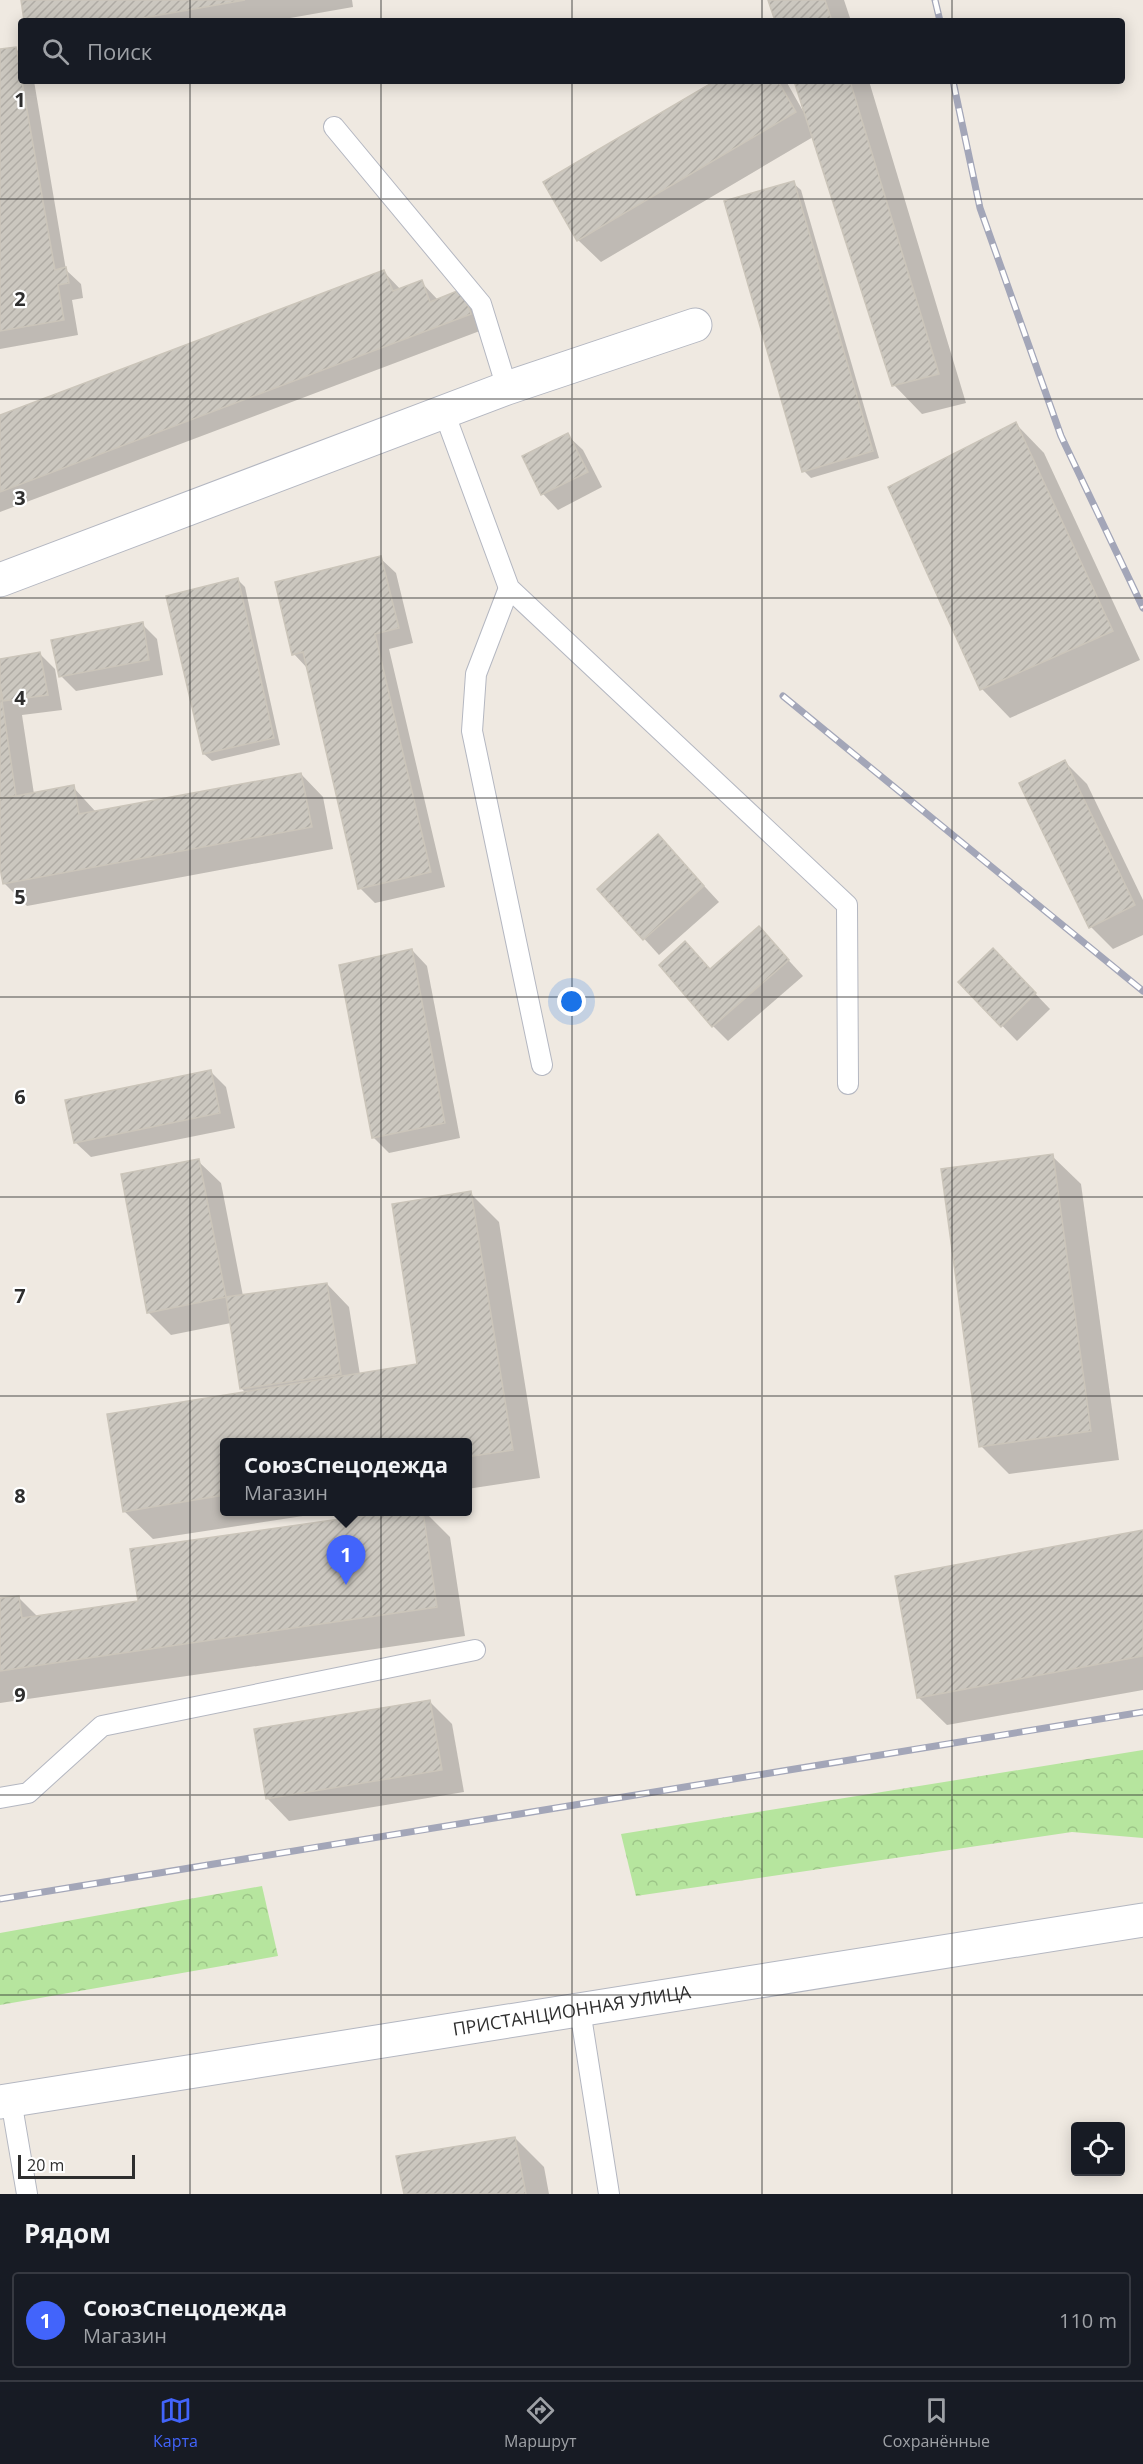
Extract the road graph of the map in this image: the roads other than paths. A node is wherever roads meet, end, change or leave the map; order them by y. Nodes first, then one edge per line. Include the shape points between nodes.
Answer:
1 (334, 127) dead end
2 (695, 325) dead end
3 (507, 388) junction
4 (444, 412) junction
5 (0, 580) edge
6 (509, 588) junction
7 (542, 1065) dead end
8 (848, 1084) dead end
9 (475, 1650) dead end
10 (0, 1798) edge
11 (1143, 1920) edge
12 (580, 2010) junction
13 (5, 2101) edge
14 (27, 2194) edge
15 (609, 2194) edge

1 - 3 lane via 481,304
2 - 3 street
3 - 4 street
4 - 5 street
4 - 6 lane
6 - 7 lane via 476,674 472,731
6 - 8 lane via 847,905
9 - 10 lane via 102,1726 28,1793
11 - 12 street, ПРИСТАНЦИОННАЯ УЛИЦА
12 - 13 street, ПРИСТАНЦИОННАЯ УЛИЦА
12 - 15 lane
13 - 14 lane

